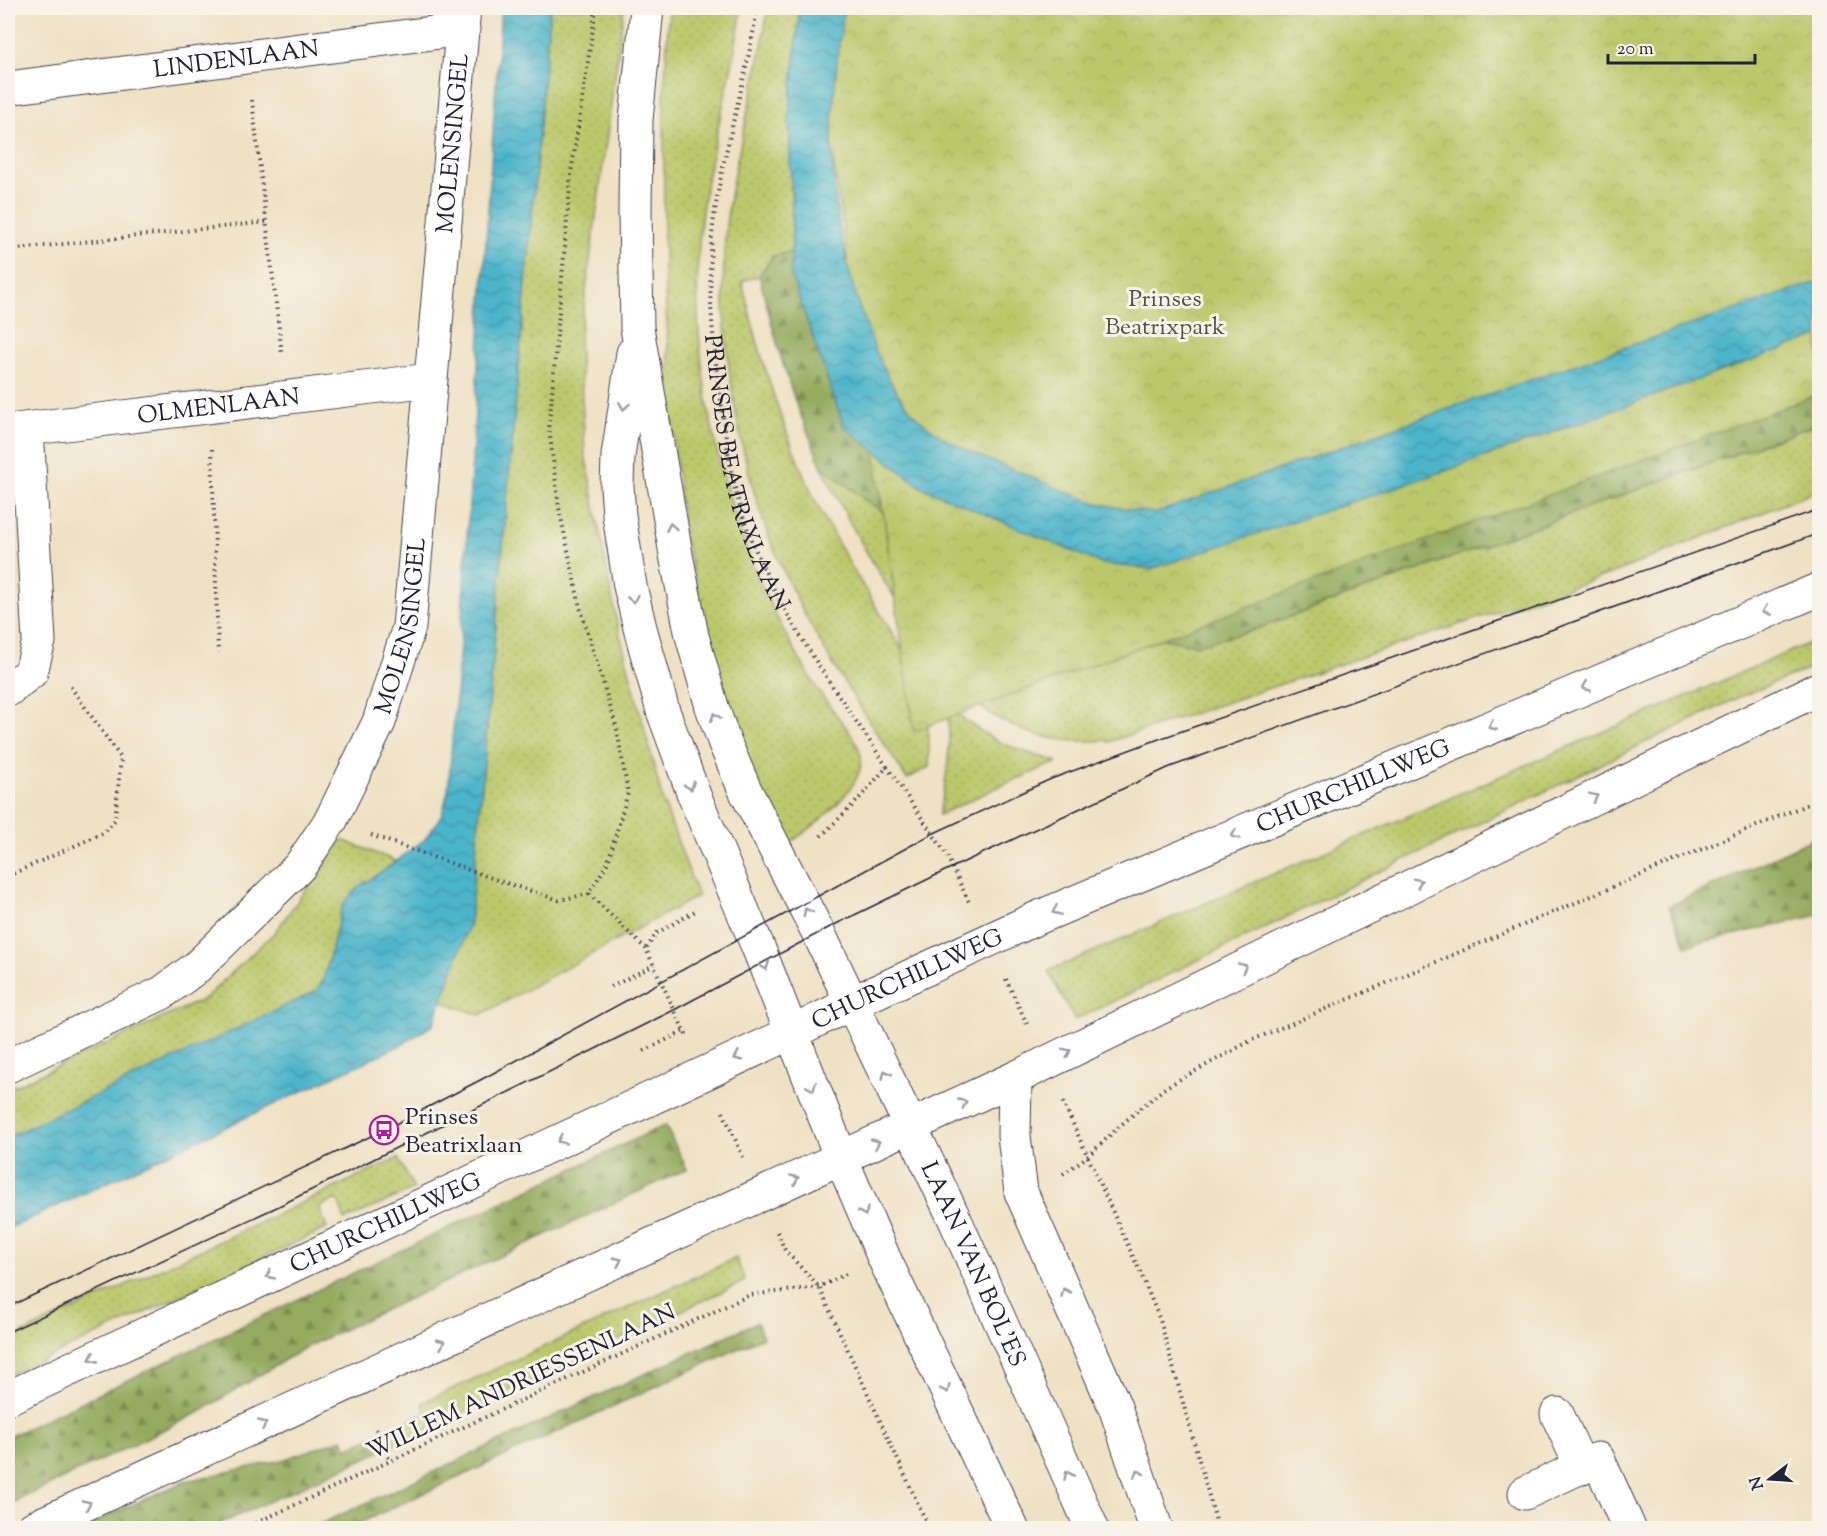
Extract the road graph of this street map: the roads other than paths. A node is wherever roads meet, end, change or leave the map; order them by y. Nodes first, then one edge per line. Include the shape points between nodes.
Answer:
1 (647, 8) edge
2 (463, 18) edge
3 (8, 88) edge
4 (637, 328) junction
5 (430, 380) junction
6 (17, 430) edge
7 (1820, 589) edge
8 (1820, 688) edge
9 (8, 690) edge
10 (852, 1002) junction
11 (791, 1033) junction
12 (8, 1066) edge
13 (1015, 1078) junction
14 (912, 1127) junction
15 (841, 1158) junction
16 (8, 1398) edge
17 (1557, 1414) dead end
18 (1581, 1468) junction
19 (1525, 1493) dead end
20 (33, 1528) edge
21 (1012, 1528) edge
22 (1092, 1528) edge
23 (1156, 1528) edge
24 (1629, 1528) edge

1 - 4 street via 636,120
2 - 3 street, LINDENLAAN via 247,57
2 - 5 street, MOLENSINGEL
10 -> 4 street via 756,814 712,707 679,571
4 -> 11 street via 617,486 623,545 640,628 663,711 694,795
5 - 6 street, OLMENLAAN
5 - 12 street, MOLENSINGEL via 409,627 379,722 331,820 300,866 197,968 162,993
6 - 9 street via 39,641 31,672
7 -> 10 street, CHURCHILLWEG via 1046,915
13 -> 8 street
10 - 11 street, CHURCHILLWEG
14 -> 10 street, LAAN VAN BOL'ES
11 -> 15 street
11 -> 16 street, CHURCHILLWEG
14 -> 13 street
23 -> 13 street via 1115,1407 1021,1192 1014,1136
15 -> 14 street
22 -> 14 street, LAAN VAN BOL'ES
20 -> 15 street
15 -> 21 street
17 - 18 street
18 - 19 street
18 - 24 street via 1598,1459

